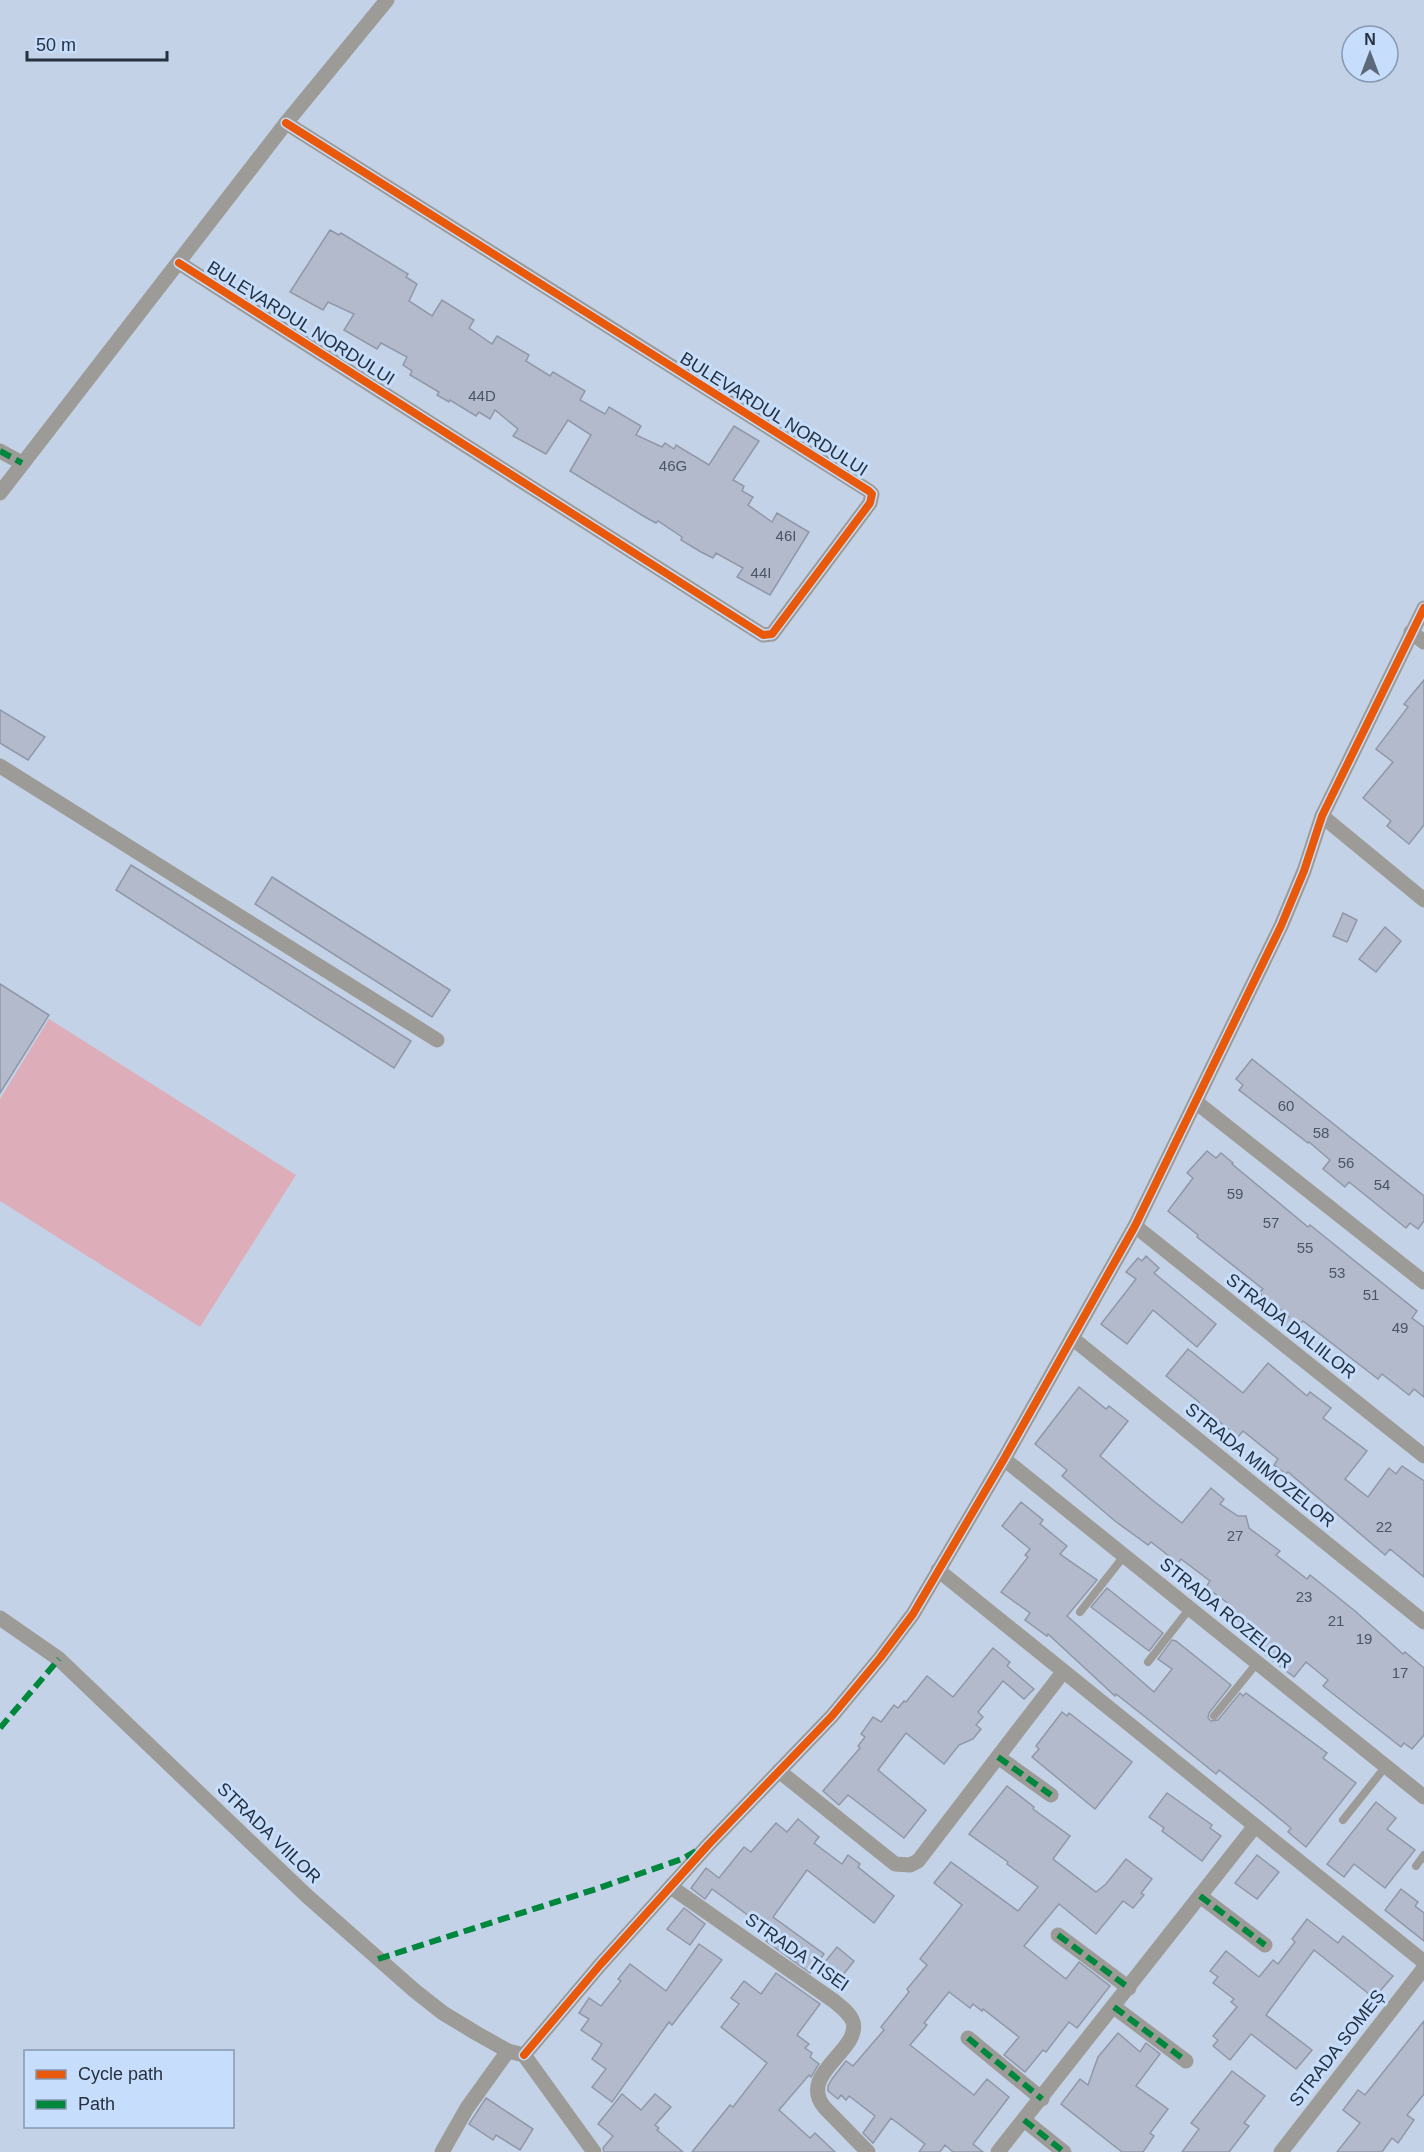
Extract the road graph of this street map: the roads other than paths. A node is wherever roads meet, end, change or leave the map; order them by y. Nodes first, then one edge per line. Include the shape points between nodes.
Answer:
1 (387, 0) edge
2 (286, 123) junction
3 (178, 263) junction
4 (0, 451) edge
5 (22, 463) junction
6 (0, 493) edge
7 (1424, 608) edge
8 (1411, 632) junction
9 (1424, 642) edge
10 (0, 766) edge
11 (1322, 816) junction
12 (1424, 900) edge
13 (437, 1040) dead end
14 (1196, 1102) junction
15 (1135, 1226) junction
16 (1424, 1282) edge
17 (1072, 1338) junction
18 (1424, 1456) edge
19 (1004, 1459) junction
20 (1124, 1556) junction
21 (938, 1570) junction
22 (1190, 1608) junction
23 (1080, 1612) dead end
24 (0, 1618) edge
25 (1424, 1622) edge
26 (1148, 1662) dead end
27 (1257, 1663) junction
28 (1063, 1672) junction
29 (1214, 1716) dead end
30 (998, 1757) junction
31 (1386, 1766) junction
32 (779, 1771) junction
33 (1051, 1795) dead end
34 (1424, 1797) edge
35 (1343, 1820) dead end
36 (1255, 1826) junction
37 (1424, 1855) edge
38 (1416, 1866) dead end
39 (671, 1887) junction
40 (1200, 1896) junction
41 (1058, 1935) dead end
42 (1265, 1945) dead end
43 (1424, 1962) edge
44 (1424, 1968) edge
45 (1129, 1988) junction
46 (1114, 2007) junction
47 (968, 2038) dead end
48 (508, 2051) junction
49 (524, 2055) junction
50 (1186, 2061) dead end
51 (1042, 2099) junction
52 (1024, 2120) junction
53 (442, 2152) edge
54 (594, 2152) edge
55 (868, 2152) edge
56 (998, 2152) edge
57 (1064, 2152) edge
58 (1281, 2152) edge

1 - 2 street, BULEVARDUL NORDULUI
2 - 3 street, BULEVARDUL NORDULUI
2 - 3 street, BULEVARDUL NORDULUI via 869,491 870,503 771,634 763,635
3 - 5 street, BULEVARDUL NORDULUI
4 - 5 street
5 - 6 street, BULEVARDUL NORDULUI
7 - 8 street
8 - 9 street
8 - 11 street
10 - 13 street
11 - 12 street
11 - 14 street via 1281,926
14 - 15 street
14 - 16 street
15 - 17 street
15 - 18 street, STRADA DALIILOR
17 - 19 street
17 - 25 street, STRADA MIMOZELOR
19 - 20 street, STRADA ROZELOR
19 - 21 street
20 - 22 street, STRADA ROZELOR
20 - 23 lane
21 - 28 street
21 - 32 street via 913,1614 880,1658
22 - 26 lane
22 - 27 street, STRADA ROZELOR
24 - 48 street, STRADA VIILOR via 59,1659 307,1896 415,1991 443,2013
27 - 29 lane
27 - 31 street, STRADA ROZELOR
28 - 30 street
28 - 36 street
30 - 32 street via 918,1861 910,1865 895,1864
30 - 33 street
31 - 34 street, STRADA ROZELOR
31 - 35 lane
32 - 39 street
36 - 40 street
36 - 43 street
37 - 38 lane
39 - 49 street
39 - 55 street, STRADA TISEI via 848,2013 852,2035 818,2082 817,2094 825,2108
40 - 42 street
40 - 45 street
41 - 45 street
44 - 58 street, STRADA SOMEȘ
45 - 46 street
46 - 50 street
46 - 51 street
47 - 51 street
48 - 49 street, STRADA VIILOR
48 - 53 street via 467,2108
49 - 54 street
51 - 52 street
52 - 56 street
52 - 57 street

